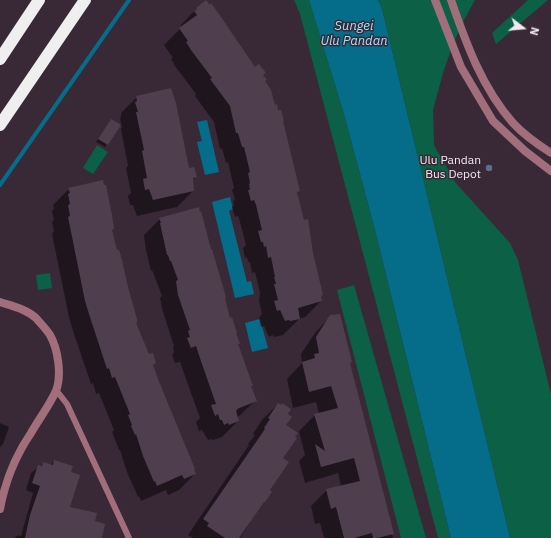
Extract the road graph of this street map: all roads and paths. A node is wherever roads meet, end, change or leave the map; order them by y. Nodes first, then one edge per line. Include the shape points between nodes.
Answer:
1 (40, 0) edge
2 (85, 0) edge
3 (435, 0) edge
4 (451, 0) edge
5 (0, 59) edge
6 (0, 125) edge
7 (551, 153) edge
8 (551, 171) edge
9 (0, 302) edge
10 (56, 390) junction
11 (0, 509) edge
12 (129, 538) edge

1 - 5 highway
2 - 6 highway
3 - 8 street via 461,67 493,121
4 - 7 street via 469,50 493,97 513,123
9 - 10 street via 19,308 35,318 50,335 59,359
10 - 11 street via 14,463
10 - 12 lane via 67,404

